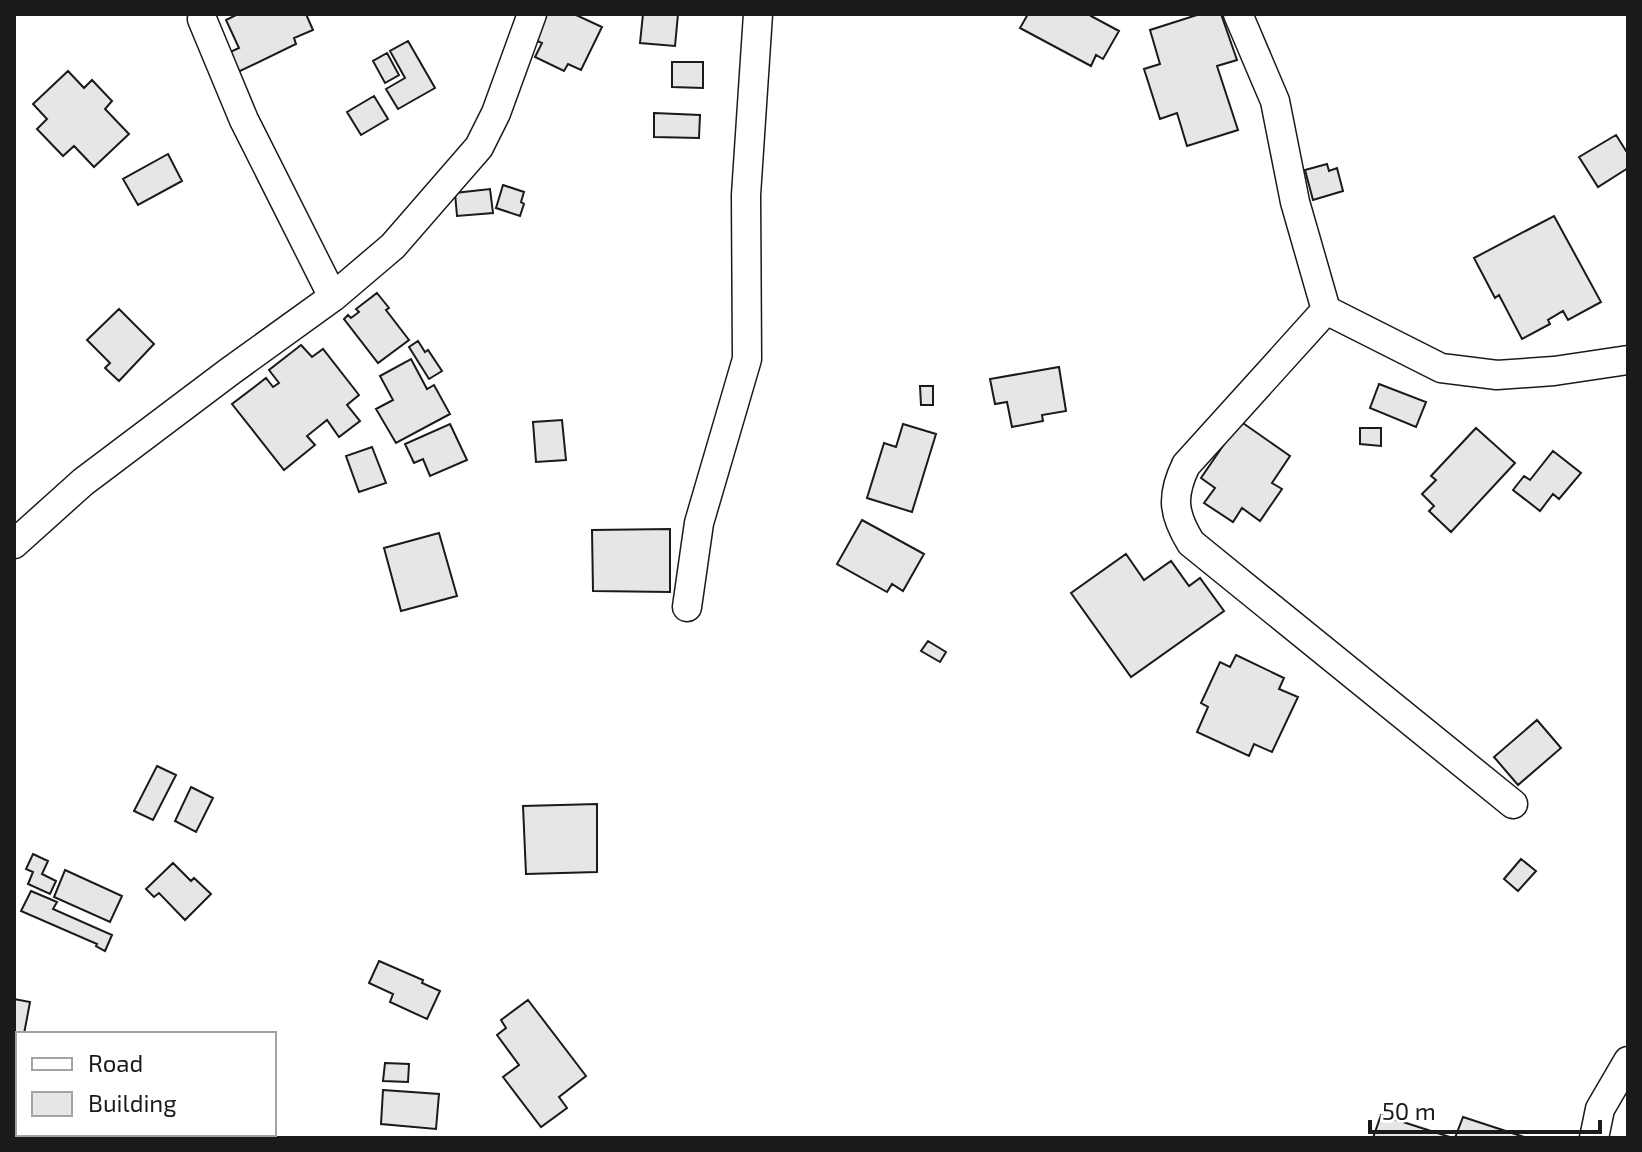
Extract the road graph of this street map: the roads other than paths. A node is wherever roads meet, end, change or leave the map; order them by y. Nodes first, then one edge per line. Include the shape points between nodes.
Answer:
1 (532, 14) edge
2 (758, 14) edge
3 (1238, 14) edge
4 (202, 19) dead end
5 (333, 297) junction
6 (1326, 310) junction
7 (1628, 360) edge
8 (14, 544) edge
9 (687, 607) dead end
10 (1513, 804) dead end
11 (1628, 1061) edge
12 (1594, 1138) edge

1 - 5 street via 479,147 393,246
2 - 9 street via 746,195 747,359 699,523
3 - 6 street via 1275,101 1295,202
4 - 5 street via 244,120
5 - 8 street via 83,482
6 - 7 street via 1441,368 1497,375
6 - 10 street via 1186,465 1177,484 1180,525 1191,543
11 - 12 street via 1600,1109

